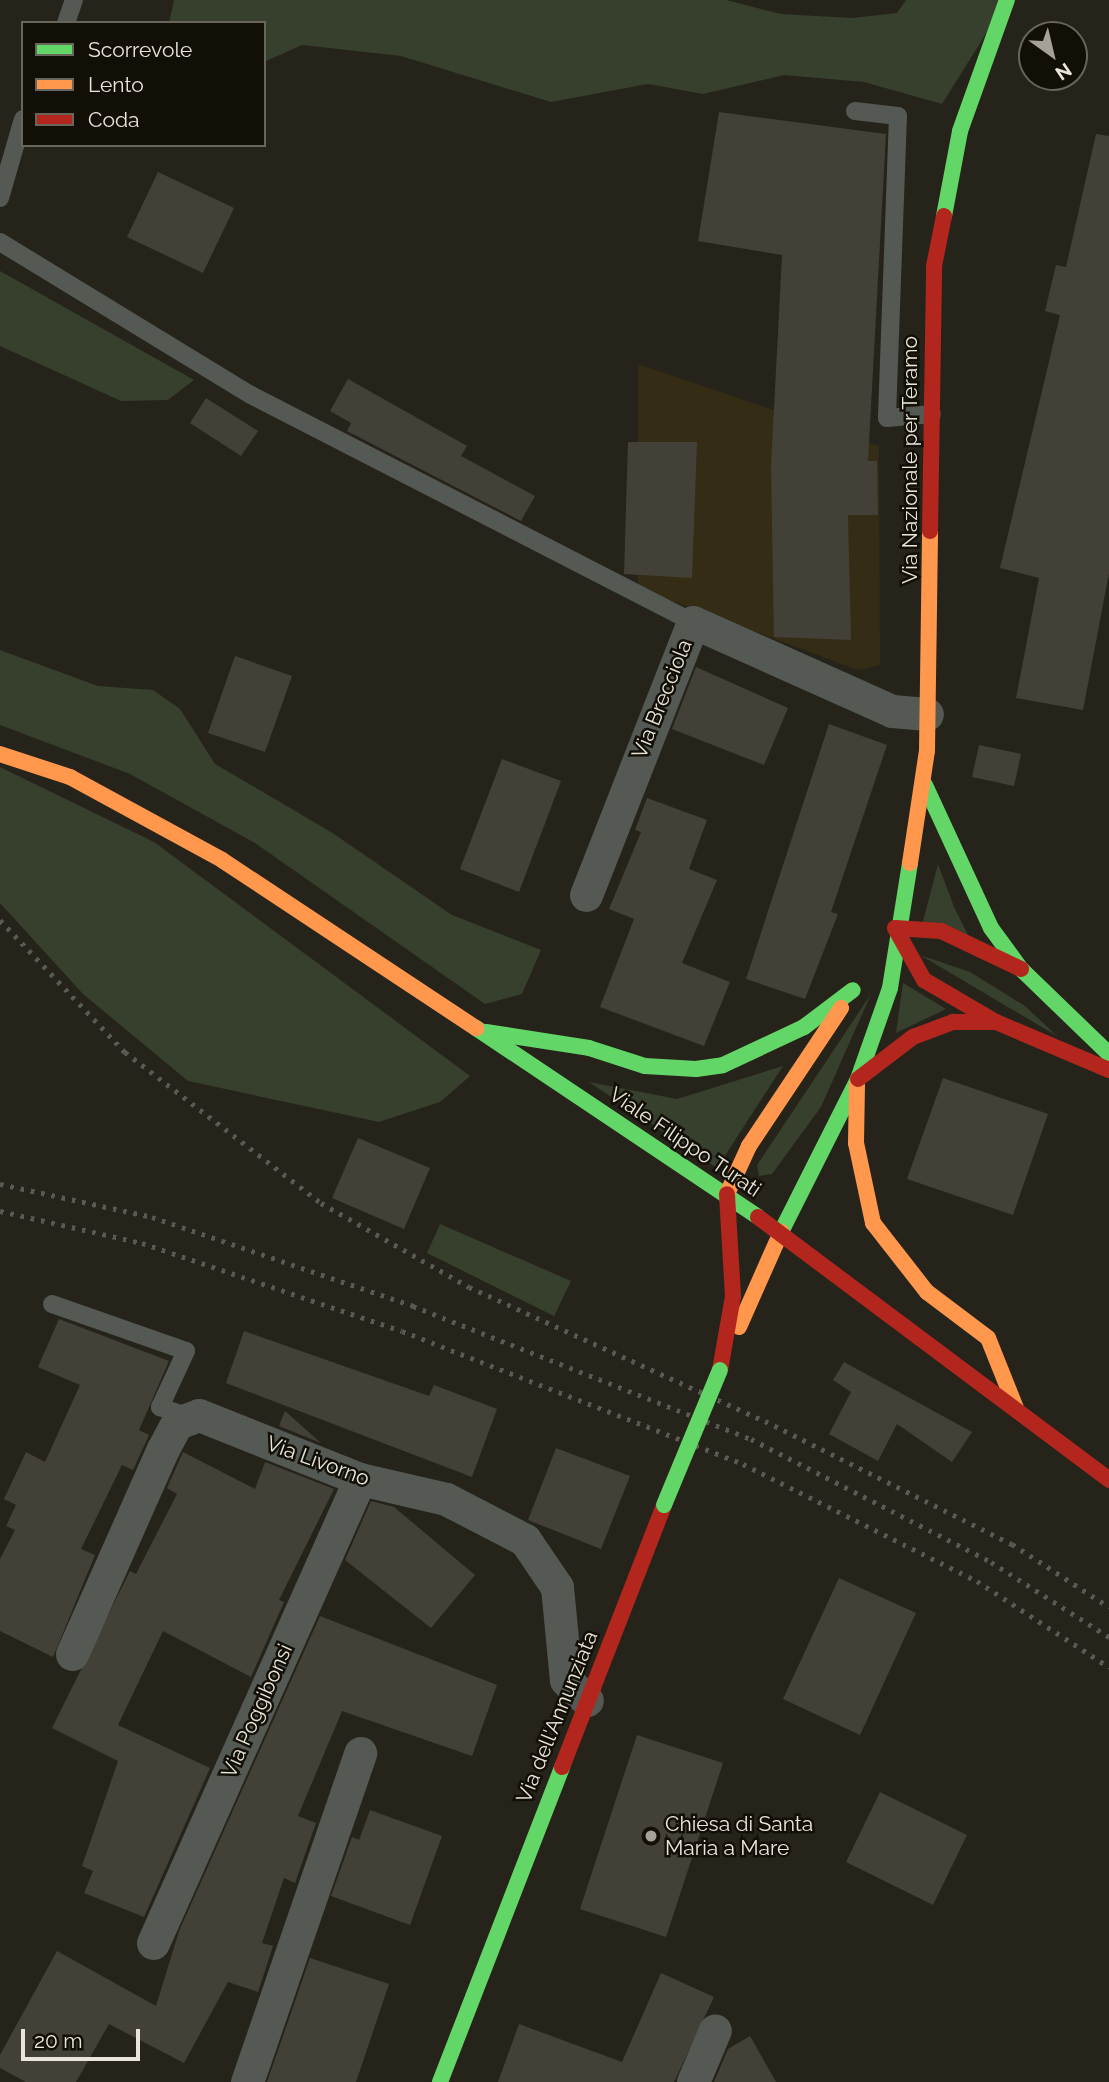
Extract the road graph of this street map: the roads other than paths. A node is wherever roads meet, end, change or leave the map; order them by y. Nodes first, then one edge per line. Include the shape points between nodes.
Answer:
1 (74, 0) edge
2 (1007, 0) edge
3 (67, 21) edge
4 (855, 111) dead end
5 (21, 126) edge
6 (0, 198) edge
7 (0, 242) edge
8 (932, 414) junction
9 (693, 622) junction
10 (927, 713) junction
11 (0, 754) edge
12 (925, 785) junction
13 (586, 895) dead end
14 (895, 928) junction
15 (1021, 969) junction
16 (853, 990) junction
17 (996, 1022) junction
18 (480, 1031) junction
19 (1109, 1054) edge
20 (1109, 1070) edge
21 (858, 1079) junction
22 (727, 1194) junction
23 (781, 1232) junction
24 (52, 1304) dead end
25 (720, 1370) junction
26 (1016, 1408) junction
27 (192, 1418) junction
28 (360, 1479) junction
29 (1109, 1480) edge
30 (72, 1654) dead end
31 (587, 1700) junction
32 (360, 1753) dead end
33 (153, 1943) dead end
34 (715, 2030) dead end
35 (247, 2082) edge
36 (440, 2082) edge
37 (693, 2082) edge

1 - 3 lane
2 - 8 main road, Via Nazionale per Teramo via 960,131 940,219
4 - 8 lane via 898,116 887,418
5 - 6 lane
7 - 9 lane via 251,395
8 - 10 main road, Via Nazionale per Teramo
9 - 10 street, Via Brecciola via 892,711
9 - 13 street, Via Brecciola
10 - 12 main road, Via Nazionale per Teramo
11 - 18 main road, Viale Filippo Turati via 70,777 222,860
12 - 14 main road, Via Nazionale per Teramo
12 - 15 main road via 975,898
14 - 15 main road via 941,931
14 - 16 main road, Via Nazionale per Teramo
14 - 17 main road via 924,980
14 - 21 main road, Via Nazionale per Teramo via 890,988
15 - 19 main road
16 - 18 main road, Via Nazionale per Teramo via 804,1027 723,1065 696,1069 645,1066 589,1048
16 - 22 main road, Via Nazionale per Teramo via 749,1146
17 - 20 main road
17 - 21 main road via 953,1022 913,1037
18 - 22 main road, Viale Filippo Turati
21 - 23 main road, Via Nazionale per Teramo
21 - 26 main road, Via Nazionale per Teramo via 856,1143 873,1223 889,1251 927,1292 988,1338
22 - 23 main road, Viale Filippo Turati
22 - 25 main road, Via dell'Annunziata via 733,1296
23 - 25 main road, Via dell'Annunziata
23 - 26 main road, Viale Filippo Turati
24 - 27 lane via 186,1351 160,1407
25 - 31 main road, Via dell'Annunziata, bridge
26 - 29 main road, Viale Filippo Turati
27 - 28 street, Via Livorno via 199,1415
27 - 30 street via 177,1423 163,1449
28 - 31 street, Via Livorno via 446,1499 525,1540 557,1587 566,1680
28 - 33 street, Via Poggibonsi
31 - 36 main road, Via dell'Annunziata
32 - 35 street
34 - 37 street

